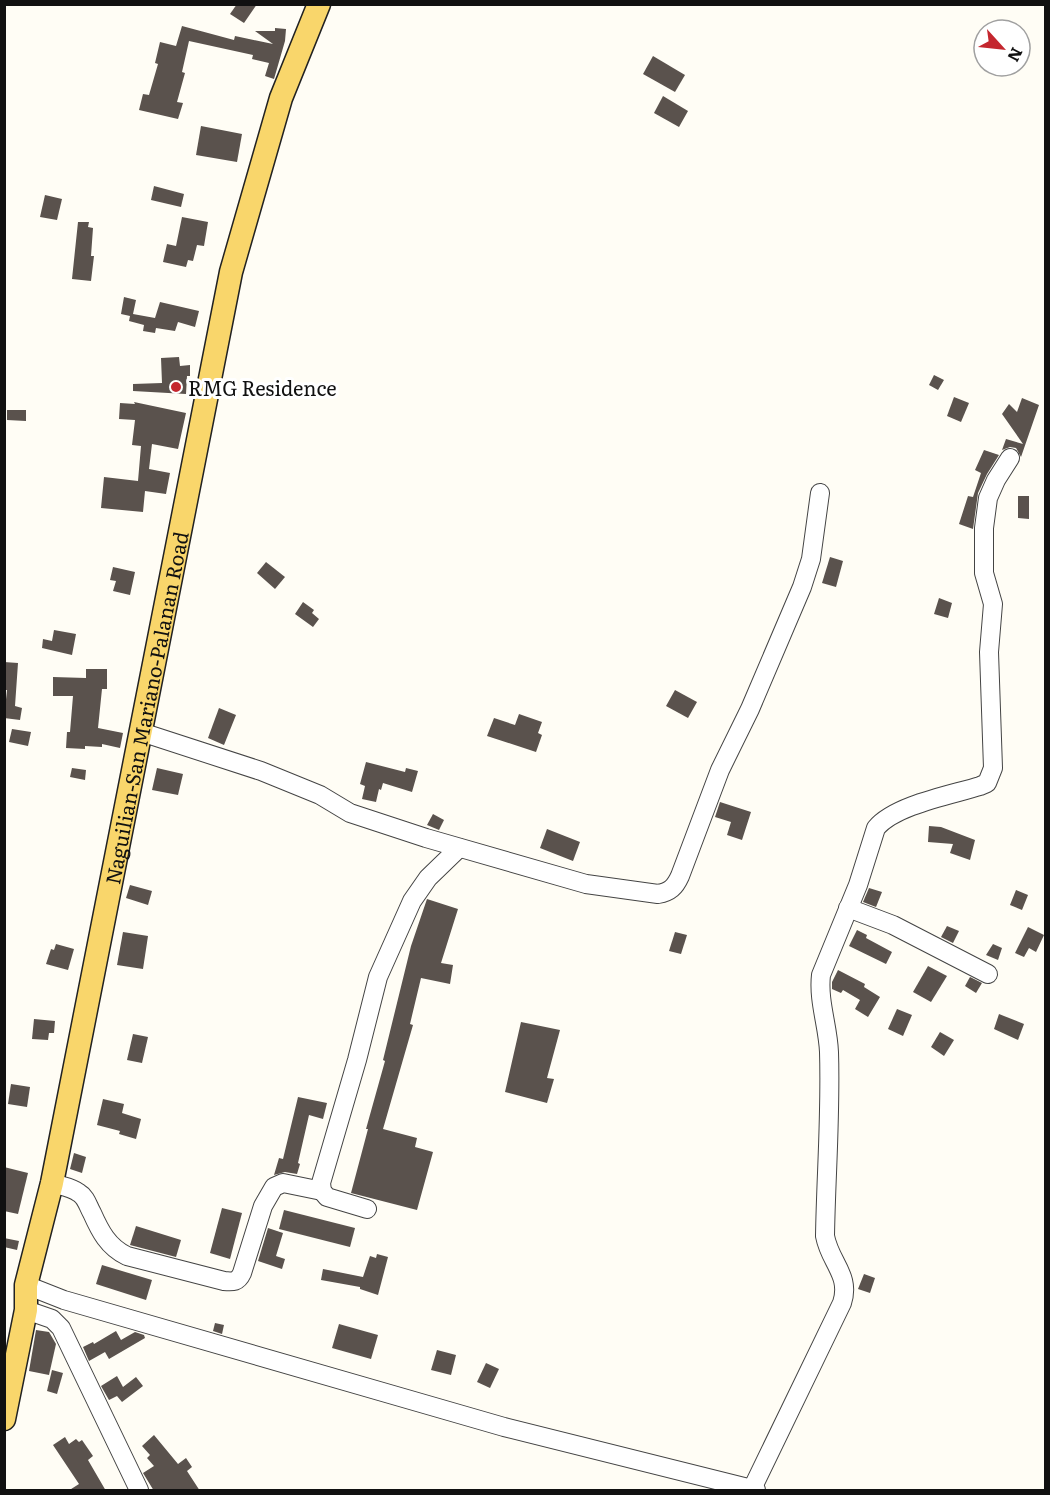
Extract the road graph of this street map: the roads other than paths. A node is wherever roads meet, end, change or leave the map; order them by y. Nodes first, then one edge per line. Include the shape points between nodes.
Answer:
1 (319, 4) edge
2 (1010, 458) dead end
3 (820, 493) dead end
4 (141, 732) junction
5 (459, 848) junction
6 (848, 908) junction
7 (988, 974) dead end
8 (52, 1183) junction
9 (322, 1191) junction
10 (367, 1209) dead end
11 (26, 1285) junction
12 (26, 1310) junction
13 (4, 1419) edge
14 (754, 1490) edge
15 (139, 1491) edge

1 - 4 main road, Naguilian-San Mariano-Palanan Road via 281,98 231,272
2 - 6 street via 988,498 984,528 984,573 993,604 989,652 991,776 987,783 896,812 881,822
3 - 5 street via 811,559 802,587 672,889 658,894 586,884
4 - 5 street via 261,771 320,795 350,813
4 - 8 main road, Naguilian-San Mariano-Palanan Road
5 - 9 street via 428,878 412,901 378,976
6 - 7 street via 893,925
6 - 14 street via 821,975 820,987 830,1090 825,1236 846,1292
8 - 9 street via 73,1189 85,1198 98,1227 117,1251 233,1282 242,1273 263,1206 274,1187 283,1183
8 - 11 main road, Naguilian-San Mariano-Palanan Road
9 - 10 street via 327,1197
11 - 12 main road, Naguilian-San Mariano-Palanan Road
11 - 14 street via 64,1300 504,1426
12 - 13 main road, Naguilian-San Mariano-Palanan Road
12 - 15 street via 52,1319 62,1328

